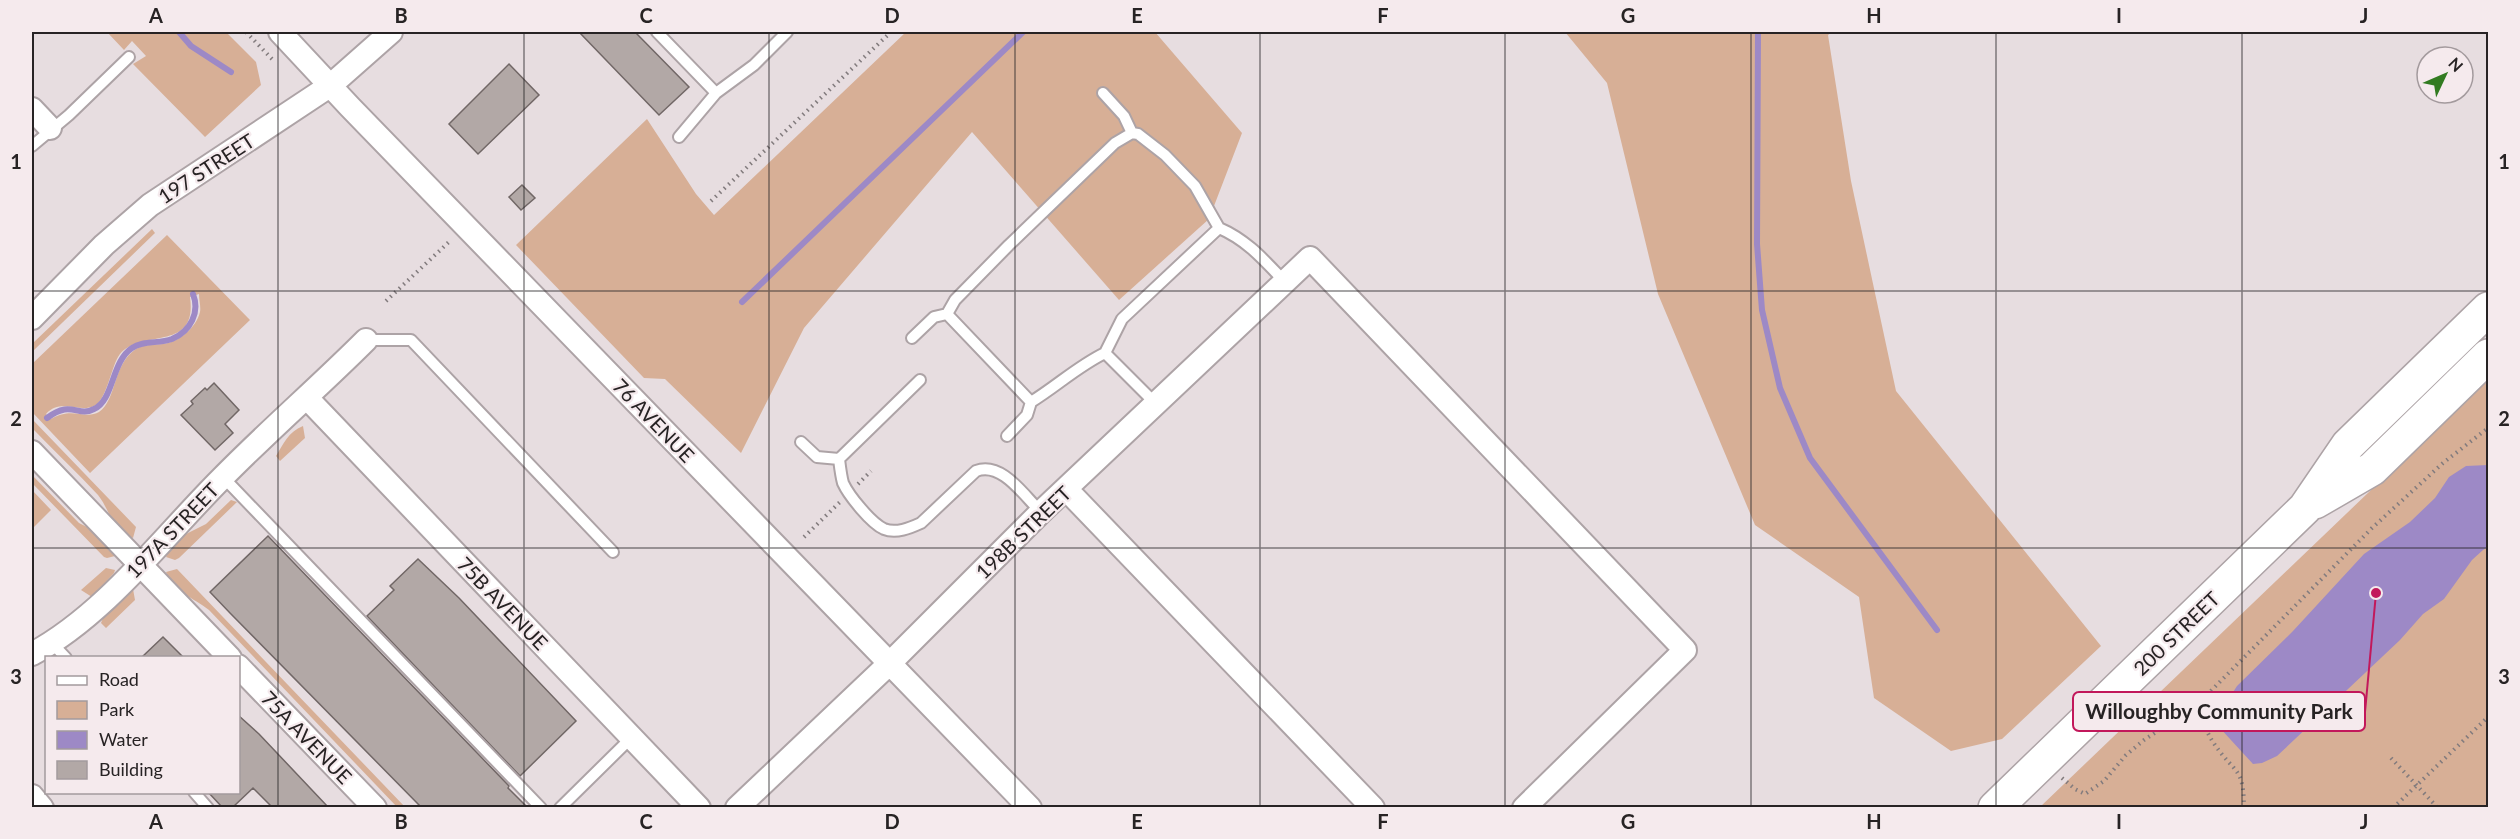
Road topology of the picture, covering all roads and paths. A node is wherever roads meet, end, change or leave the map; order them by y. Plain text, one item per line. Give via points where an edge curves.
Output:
1 (246, 32) edge
2 (280, 32) edge
3 (391, 32) edge
4 (657, 32) edge
5 (787, 32) edge
6 (891, 32) edge
7 (129, 57) dead end
8 (272, 59) dead end
9 (331, 86) junction
10 (716, 93) junction
11 (1103, 93) dead end
12 (32, 109) edge
13 (50, 128) junction
14 (1132, 133) junction
15 (679, 137) dead end
16 (32, 146) edge
17 (711, 201) dead end
18 (1219, 228) junction
19 (451, 240) dead end
20 (1284, 281) junction
21 (386, 301) dead end
22 (2488, 309) edge
23 (947, 314) junction
24 (32, 318) edge
25 (912, 338) dead end
26 (366, 340) joint
27 (1105, 353) junction
28 (2488, 356) edge
29 (920, 380) dead end
30 (307, 398) junction
31 (1031, 402) junction
32 (1155, 403) junction
33 (2488, 428) edge
34 (1007, 436) dead end
35 (801, 442) dead end
36 (32, 452) edge
37 (838, 459) junction
38 (223, 477) junction
39 (1066, 489) junction
40 (2305, 508) junction
41 (1041, 512) junction
42 (613, 552) dead end
43 (140, 564) junction
44 (59, 650) edge
45 (32, 654) edge
46 (229, 656) edge
47 (890, 663) junction
48 (240, 668) edge
49 (2196, 706) junction
50 (2488, 717) edge
51 (633, 737) junction
52 (2391, 758) dead end
53 (2044, 761) junction
54 (2417, 786) junction
55 (196, 794) edge
56 (32, 796) edge
57 (42, 807) edge
58 (208, 807) edge
59 (375, 807) edge
60 (541, 807) edge
61 (560, 807) edge
62 (699, 807) edge
63 (737, 807) edge
64 (1030, 807) edge
65 (1373, 807) edge
66 (1524, 807) edge
67 (1995, 807) edge
68 (2244, 807) edge
69 (2393, 807) edge
70 (2438, 807) edge

1 - 8 path
2 - 9 street, 76 AVENUE
3 - 9 street, 197 STREET
4 - 10 lane
5 - 10 lane via 754,65
6 - 17 path
7 - 13 lane via 69,115
9 - 24 street, 197 STREET via 150,205
9 - 47 street, 76 AVENUE
10 - 15 lane
11 - 14 lane via 1124,116
12 - 13 street
13 - 16 lane
14 - 18 lane via 1165,155 1195,186
14 - 23 lane via 1115,143 1017,237 955,300
18 - 20 lane via 1250,246
18 - 27 lane via 1135,304 1116,328
19 - 21 path
20 - 32 street, 198B STREET
20 - 66 street, 198B STREET via 1310,258 1685,650
22 - 40 main road, 200 STREET via 2348,445
23 - 25 lane via 934,317
23 - 31 lane
26 - 30 street, 197A STREET
26 - 42 lane via 411,339
27 - 31 lane via 1075,369
27 - 32 lane
28 - 40 main road, 200 STREET via 2372,469
29 - 37 lane
30 - 38 street, 197A STREET
30 - 51 street, 75B AVENUE
31 - 34 lane via 1027,415
32 - 39 street, 198B STREET
33 - 49 path via 2372,528
35 - 37 lane via 817,457
36 - 43 street
37 - 41 lane via 843,482 858,505 884,529 896,531 921,523 983,468 1005,476
38 - 43 street, 197A STREET
38 - 60 lane
39 - 41 street, 198B STREET
39 - 65 street
40 - 53 main road, 200 STREET
41 - 47 street, 198B STREET
43 - 44 street, 197A STREET via 77,624
43 - 46 street
44 - 45 street, 197A STREET
47 - 63 street, 198B STREET
47 - 64 street, 76 AVENUE
48 - 59 street, 75A AVENUE
49 - 53 path via 2144,740 2104,781 2085,794
49 - 68 path via 2214,745 2244,784
50 - 54 path
51 - 61 lane
51 - 62 street, 75B AVENUE
52 - 54 path
53 - 67 main road, 200 STREET
54 - 69 path
54 - 70 path
55 - 58 lane
56 - 57 street

